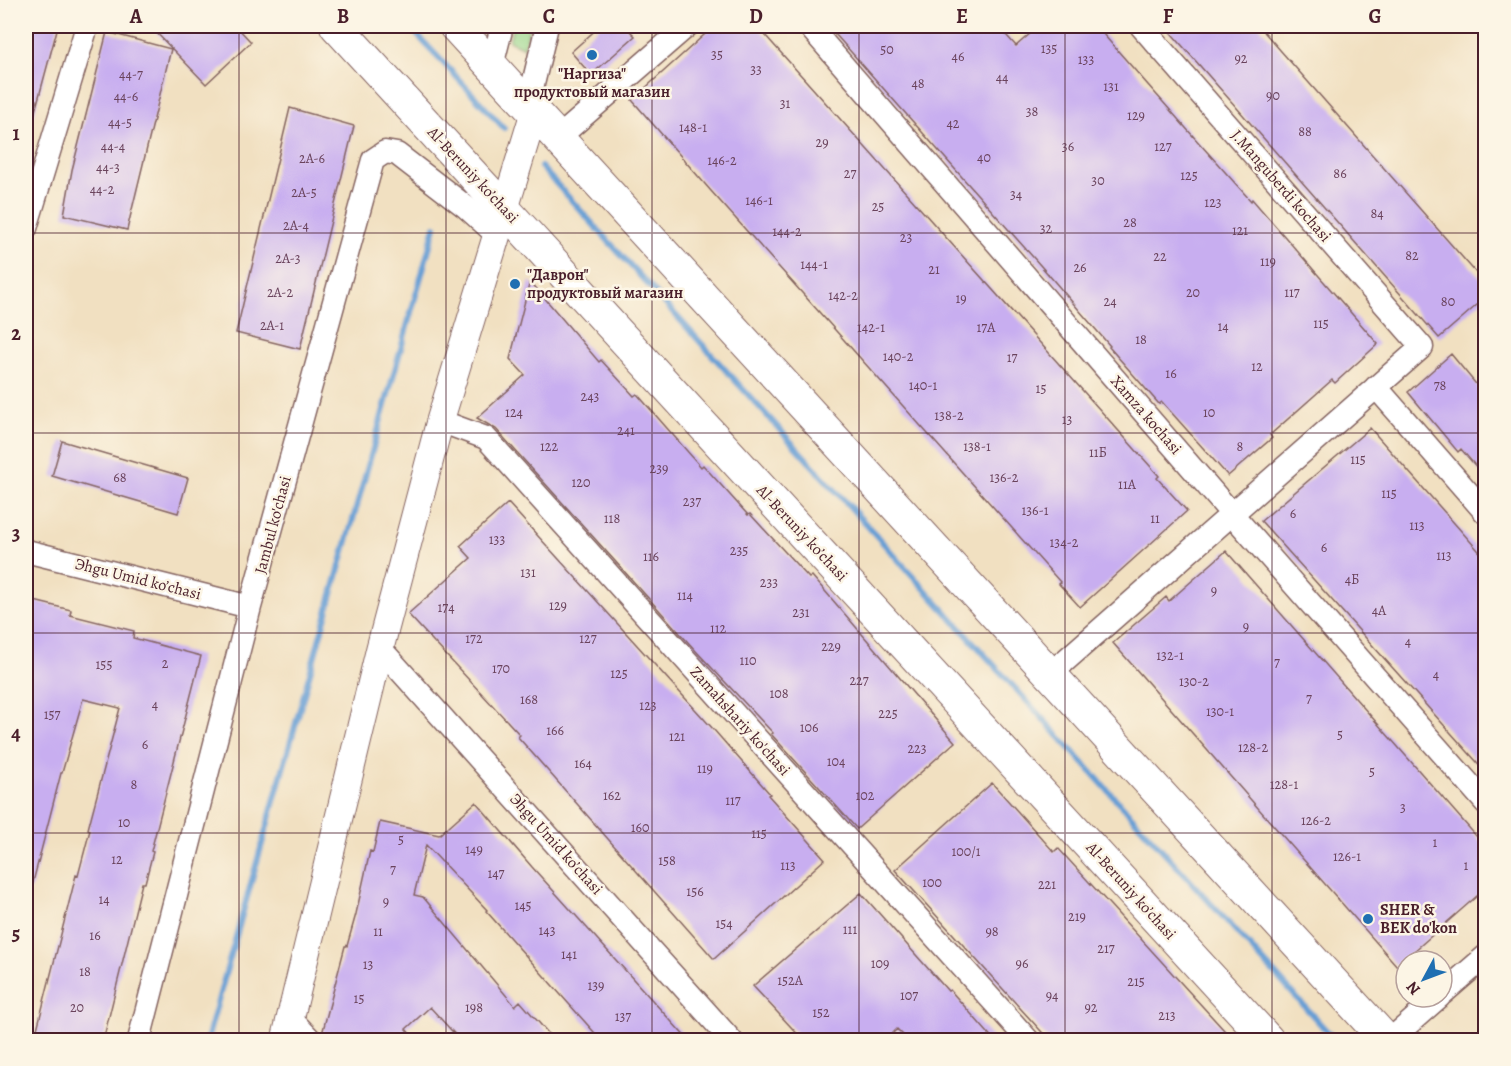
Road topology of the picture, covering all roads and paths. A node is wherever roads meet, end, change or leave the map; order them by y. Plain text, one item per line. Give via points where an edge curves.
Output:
1 (87, 26) edge
2 (336, 26) edge
3 (455, 26) edge
4 (502, 26) edge
5 (548, 26) edge
6 (687, 26) edge
7 (809, 26) edge
8 (1141, 26) edge
9 (492, 66) junction
10 (531, 109) junction
11 (558, 138) junction
12 (500, 221) junction
13 (26, 228) edge
14 (1376, 387) junction
15 (440, 421) junction
16 (1231, 513) junction
17 (1485, 513) edge
18 (26, 551) edge
19 (250, 607) junction
20 (380, 648) junction
21 (1050, 674) junction
22 (1485, 803) edge
23 (1485, 956) edge
24 (1454, 984) edge
25 (1426, 1009) edge
26 (288, 1030) edge
27 (139, 1041) edge
28 (311, 1041) edge
29 (732, 1041) edge
30 (1028, 1041) edge
31 (1268, 1041) edge
32 (1388, 1041) edge

1 - 13 street
2 - 12 main road, Al-Beruniy ko’chasi
3 - 9 main road
4 - 9 street
5 - 10 street
6 - 11 street
7 - 16 street, Xamza kochasi
8 - 14 street, J.Manguberdi kochasi via 1422,346
9 - 10 main road
10 - 11 main road
10 - 12 street
11 - 21 main road
12 - 15 street
12 - 19 street, Jambul ko'chasi via 466,207 397,154 385,152 373,160
12 - 31 main road, Al-Beruniy ko’chasi
14 - 16 street
14 - 17 street
15 - 20 street
15 - 30 street, Zamahshariy ko'chasi via 486,438
16 - 21 street
16 - 22 street, Xamza kochasi
18 - 19 street, Эhgu Umid ko’chasi
19 - 27 street, Jambul ko'chasi
20 - 26 street
20 - 29 street, Эhgu Umid ko’chasi
21 - 32 main road
23 - 24 street
25 - 32 street
26 - 28 street

